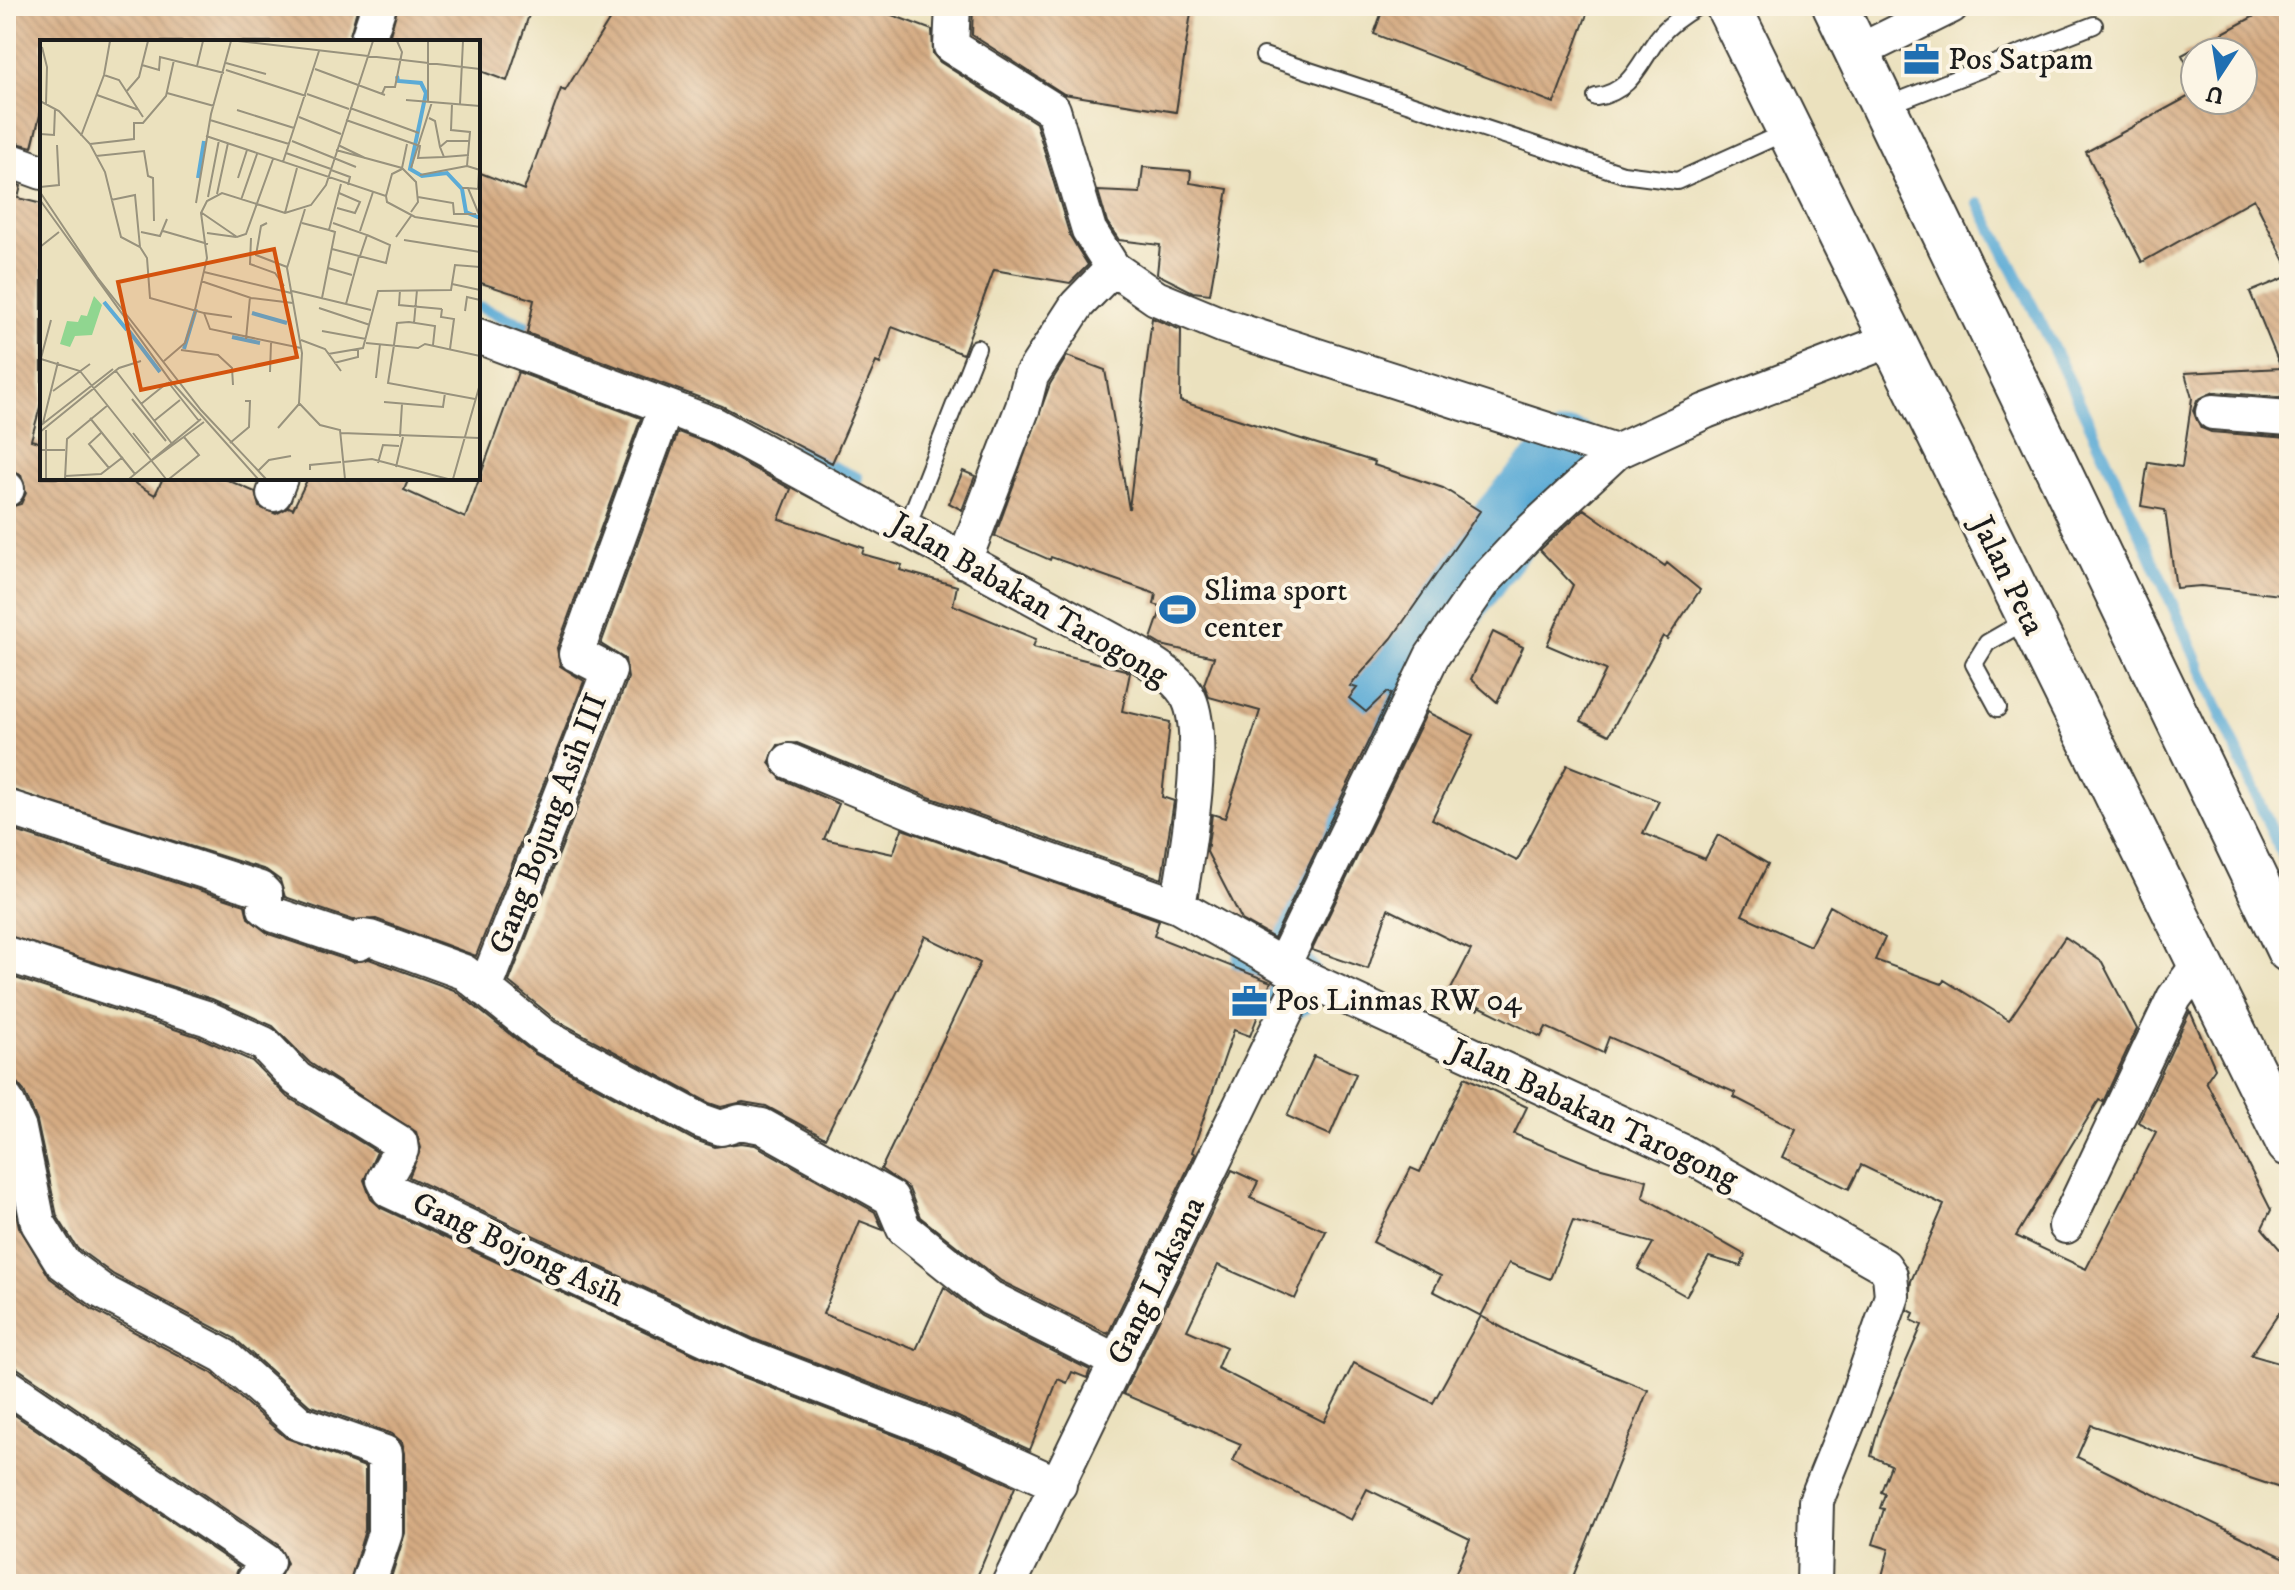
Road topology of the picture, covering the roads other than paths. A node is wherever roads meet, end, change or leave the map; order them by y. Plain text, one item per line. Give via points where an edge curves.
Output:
1 (379, 6) edge
2 (953, 6) edge
3 (1698, 6) edge
4 (1728, 6) edge
5 (1835, 6) edge
6 (1951, 6) edge
7 (1890, 19) edge
8 (2094, 25) dead end
9 (368, 40) edge
10 (1858, 52) junction
11 (1264, 56) dead end
12 (1596, 97) dead end
13 (1884, 106) junction
14 (1788, 131) junction
15 (6, 159) edge
16 (40, 171) edge
17 (1113, 268) junction
18 (480, 337) edge
19 (1890, 340) junction
20 (977, 348) dead end
21 (666, 407) junction
22 (2213, 412) dead end
23 (2289, 418) edge
24 (1616, 452) junction
25 (906, 529) junction
26 (964, 561) junction
27 (2028, 619) junction
28 (1998, 708) dead end
29 (789, 761) dead end
30 (6, 807) edge
31 (1178, 906) junction
32 (2289, 950) edge
33 (6, 954) edge
34 (1278, 963) junction
35 (2199, 964) junction
36 (485, 989) junction
37 (6, 1100) edge
38 (2289, 1144) edge
39 (2066, 1226) dead end
40 (1118, 1362) junction
41 (6, 1385) edge
42 (1059, 1485) junction
43 (252, 1584) edge
44 (368, 1584) edge
45 (1009, 1584) edge
46 (1814, 1584) edge

1 - 9 street
2 - 17 street via 951,46 1053,110 1089,230
3 - 12 lane via 1659,37 1628,82 1613,95
4 - 14 main road, Jalan Peta
5 - 10 main road
6 - 7 street
7 - 10 street
8 - 13 lane
10 - 13 main road
11 - 14 lane via 1623,174 1677,181
13 - 32 main road via 2272,888
14 - 19 main road, Jalan Peta
15 - 16 street
17 - 24 street via 1156,298 1224,326
17 - 26 street via 1077,305 1031,376
18 - 21 street, Jalan Babakan Tarogong
19 - 24 street, Gang Laksana
19 - 27 main road, Jalan Peta
20 - 25 lane
21 - 25 street, Jalan Babakan Tarogong via 715,425
21 - 36 street, Gang Bojung Asih III via 576,654 609,671
22 - 23 street
24 - 34 street, Gang Laksana via 1484,581 1432,656
25 - 26 street, Jalan Babakan Tarogong
26 - 31 street, Jalan Babakan Tarogong via 1139,655 1174,679 1188,698 1195,762
27 - 28 lane via 1987,643 1976,658 1976,673
27 - 35 main road, Jalan Peta
29 - 31 street via 922,816
30 - 36 street via 260,889 265,908 275,915 345,940 382,942 464,972
31 - 34 street, Jalan Babakan Tarogong
33 - 42 street, Gang Bojong Asih via 206,1018 264,1044 297,1079 400,1143 384,1180 389,1190 746,1357 949,1435
34 - 40 street, Gang Laksana
34 - 46 street, Jalan Babakan Tarogong via 1683,1152 1884,1266 1892,1296 1814,1510
35 - 38 main road, Jalan Peta
35 - 39 street via 2174,998
36 - 40 street via 545,1037 701,1121 721,1128 740,1122 762,1126 891,1198 904,1229 990,1298
37 - 44 street via 19,1129 38,1223 62,1262 103,1292 224,1356 299,1423 385,1453 385,1533
40 - 42 street, Gang Laksana
41 - 43 street via 267,1562
42 - 45 street, Gang Laksana

